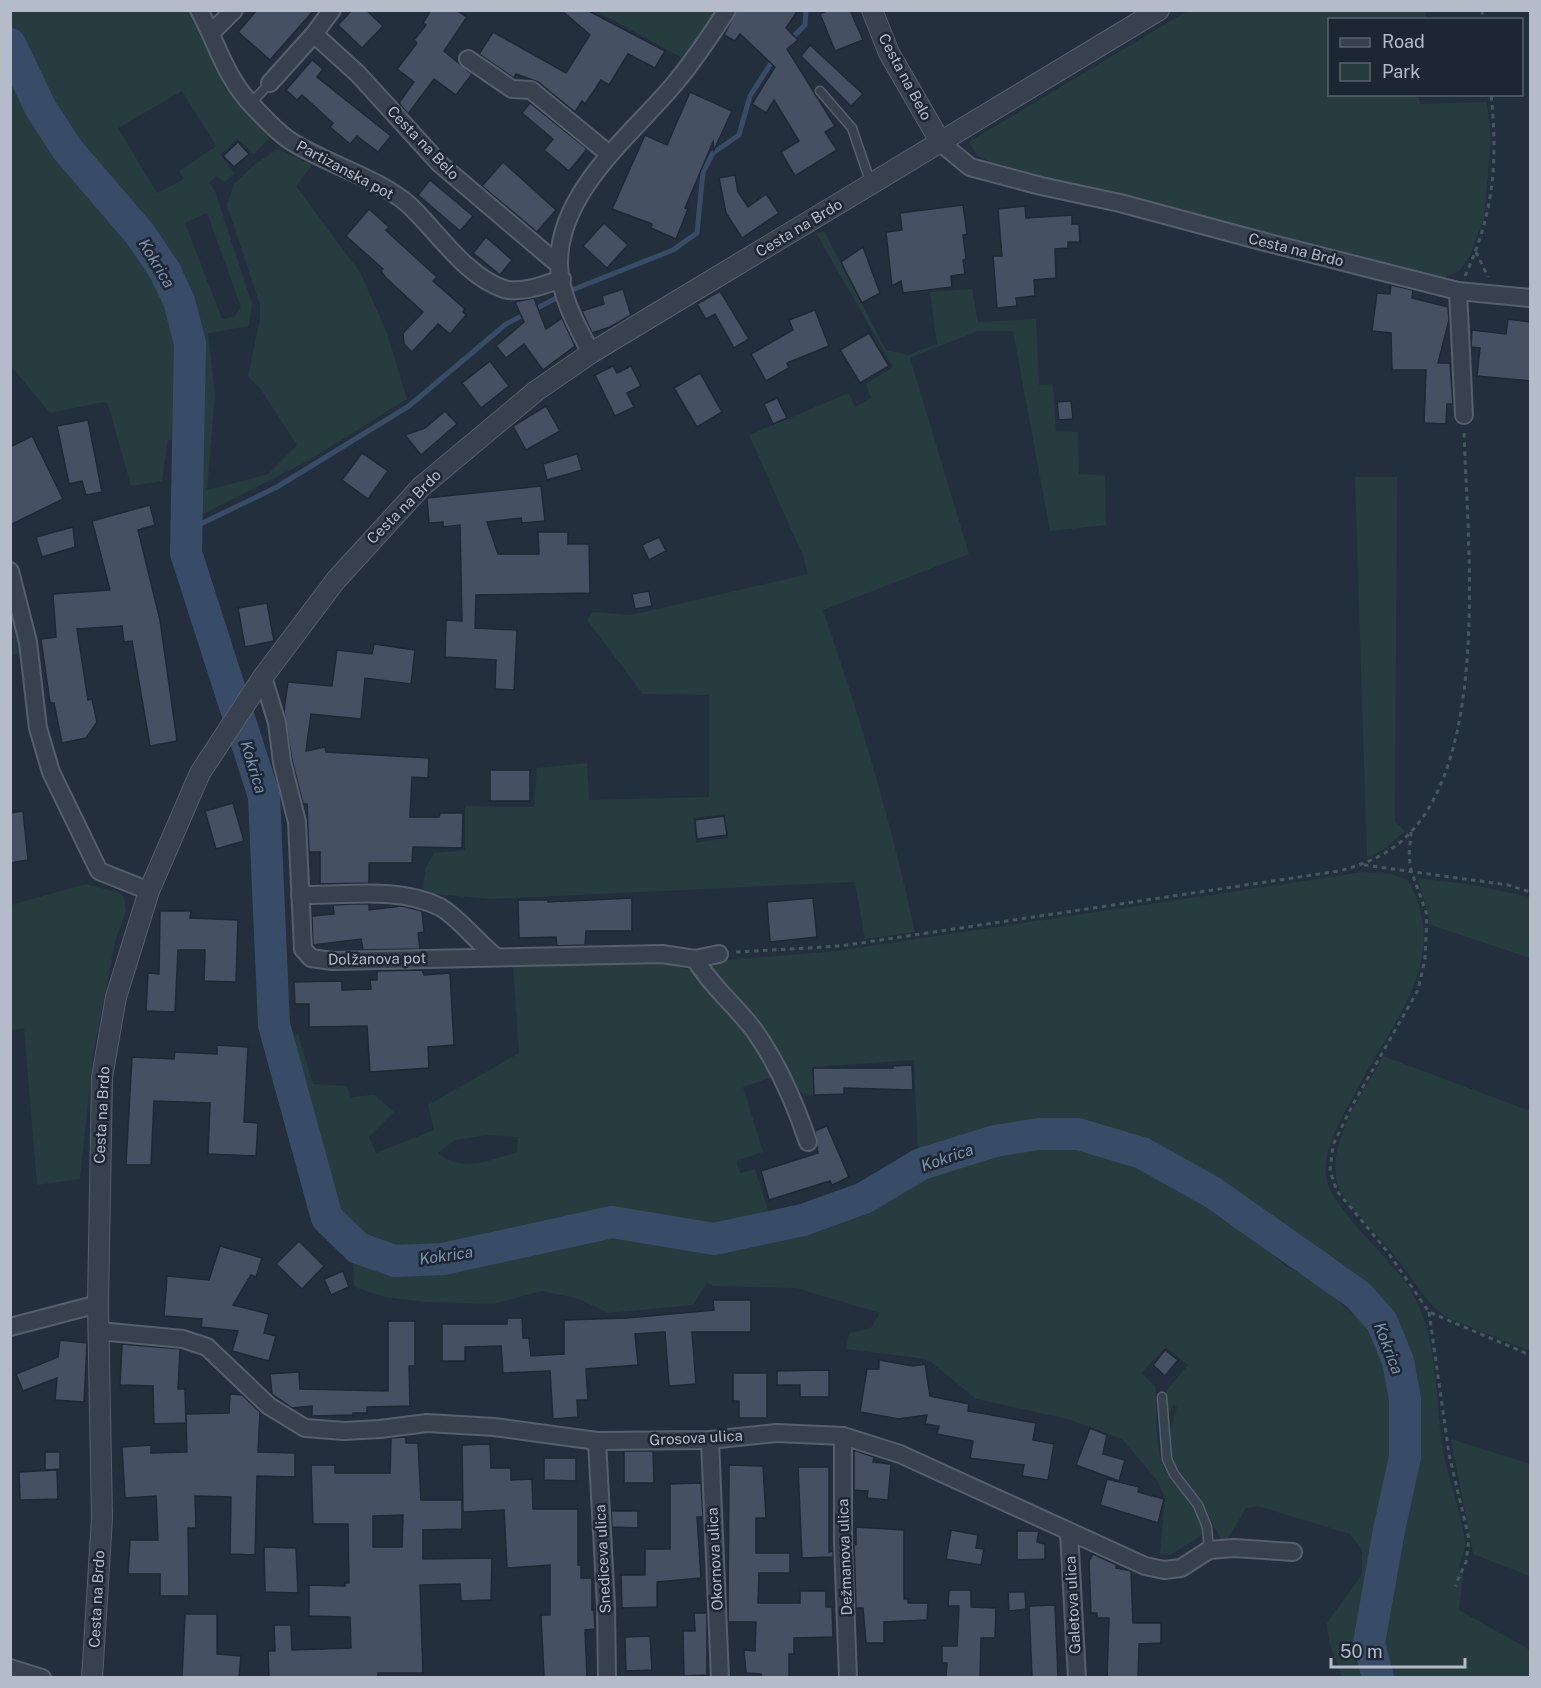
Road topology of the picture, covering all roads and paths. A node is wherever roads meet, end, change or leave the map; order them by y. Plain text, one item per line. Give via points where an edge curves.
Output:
1 (199, 10) edge
2 (234, 10) edge
3 (332, 10) edge
4 (726, 10) edge
5 (872, 10) edge
6 (1159, 10) edge
7 (211, 33) junction
8 (314, 34) junction
9 (468, 59) dead end
10 (270, 82) joint
11 (820, 91) dead end
12 (1491, 96) edge
13 (250, 104) junction
14 (941, 143) junction
15 (609, 154) junction
16 (871, 185) junction
17 (1476, 252) junction
18 (561, 272) junction
19 (1458, 291) junction
20 (1496, 294) junction
21 (1530, 298) edge
22 (591, 353) junction
23 (1464, 415) joint
24 (10, 571) edge
25 (263, 677) junction
26 (1412, 830) junction
27 (1363, 865) junction
28 (1411, 870) junction
29 (149, 891) junction
30 (1530, 891) edge
31 (300, 896) junction
32 (719, 954) joint
33 (495, 956) junction
34 (695, 959) junction
35 (808, 1142) dead end
36 (98, 1304) junction
37 (1429, 1312) junction
38 (10, 1327) edge
39 (99, 1331) junction
40 (1530, 1354) edge
41 (1162, 1397) dead end
42 (843, 1436) junction
43 (710, 1440) junction
44 (597, 1441) junction
45 (1069, 1532) junction
46 (1209, 1550) junction
47 (1293, 1552) dead end
48 (1455, 1586) dead end
49 (10, 1668) edge
50 (42, 1677) edge
51 (92, 1677) edge
52 (607, 1677) edge
53 (720, 1677) edge
54 (848, 1677) edge
55 (1077, 1677) edge

1 - 7 street, Partizanska pot
2 - 7 street
3 - 8 street
4 - 15 street via 696,58
5 - 14 street, Cesta na Belo via 890,53
6 - 14 street
7 - 13 street, Partizanska pot via 220,60
8 - 10 street
8 - 18 street, Cesta na Belo via 358,74 440,164
9 - 15 street via 512,89 531,90
10 - 13 lane
11 - 16 lane via 852,128
12 - 17 path via 1493,191
13 - 18 street, Partizanska pot via 288,140 407,204 478,275 506,290 528,289
14 - 16 street, Cesta na Brdo
14 - 19 street, Cesta na Brdo via 970,167 1120,202
15 - 18 street via 570,214 561,244
16 - 22 street, Cesta na Brdo
17 - 19 path
17 - 20 path
18 - 22 street via 570,313
19 - 20 street, Cesta na Brdo
19 - 23 street
20 - 21 street, Cesta na Brdo
22 - 25 street, Cesta na Brdo via 536,391 421,487 336,580
23 - 26 path via 1469,599 1465,691 1448,765 1428,808
24 - 29 street via 28,642 38,728 51,772 99,871
25 - 29 street, Cesta na Brdo via 190,793
25 - 31 street, Dolžanova pot via 277,723 297,822
26 - 27 path via 1385,854
26 - 28 path
27 - 28 path
27 - 32 path via 841,946
28 - 30 path
28 - 37 path via 1427,915 1425,959 1418,990 1333,1145 1330,1171 1337,1191 1393,1259
29 - 36 street, Cesta na Brdo via 116,997 102,1077
31 - 33 street via 406,895 441,908
31 - 33 street, Dolžanova pot via 303,949 311,958 355,961
32 - 34 street, Dolžanova pot
33 - 34 street, Dolžanova pot via 662,954
34 - 35 street via 706,977 754,1030 797,1107
36 - 38 street
36 - 39 street, Cesta na Brdo
37 - 40 path
37 - 48 path via 1449,1454 1469,1539 1466,1562
39 - 44 street, Grosova ulica via 183,1340 207,1347 269,1406 305,1428 380,1430 427,1423 494,1427
39 - 51 street, Cesta na Brdo via 102,1518
41 - 46 lane via 1167,1459 1198,1505 1207,1527
42 - 43 street, Grosova ulica via 776,1433
42 - 45 street, Grosova ulica via 900,1454
42 - 54 street, Dežmanova ulica
43 - 44 street, Grosova ulica
43 - 53 street, Okornova ulica
44 - 52 street, Snediceva ulica
45 - 46 street, Grosova ulica via 1145,1566 1164,1570 1181,1568
45 - 55 street, Galetova ulica
46 - 47 street, Grosova ulica
49 - 50 street

